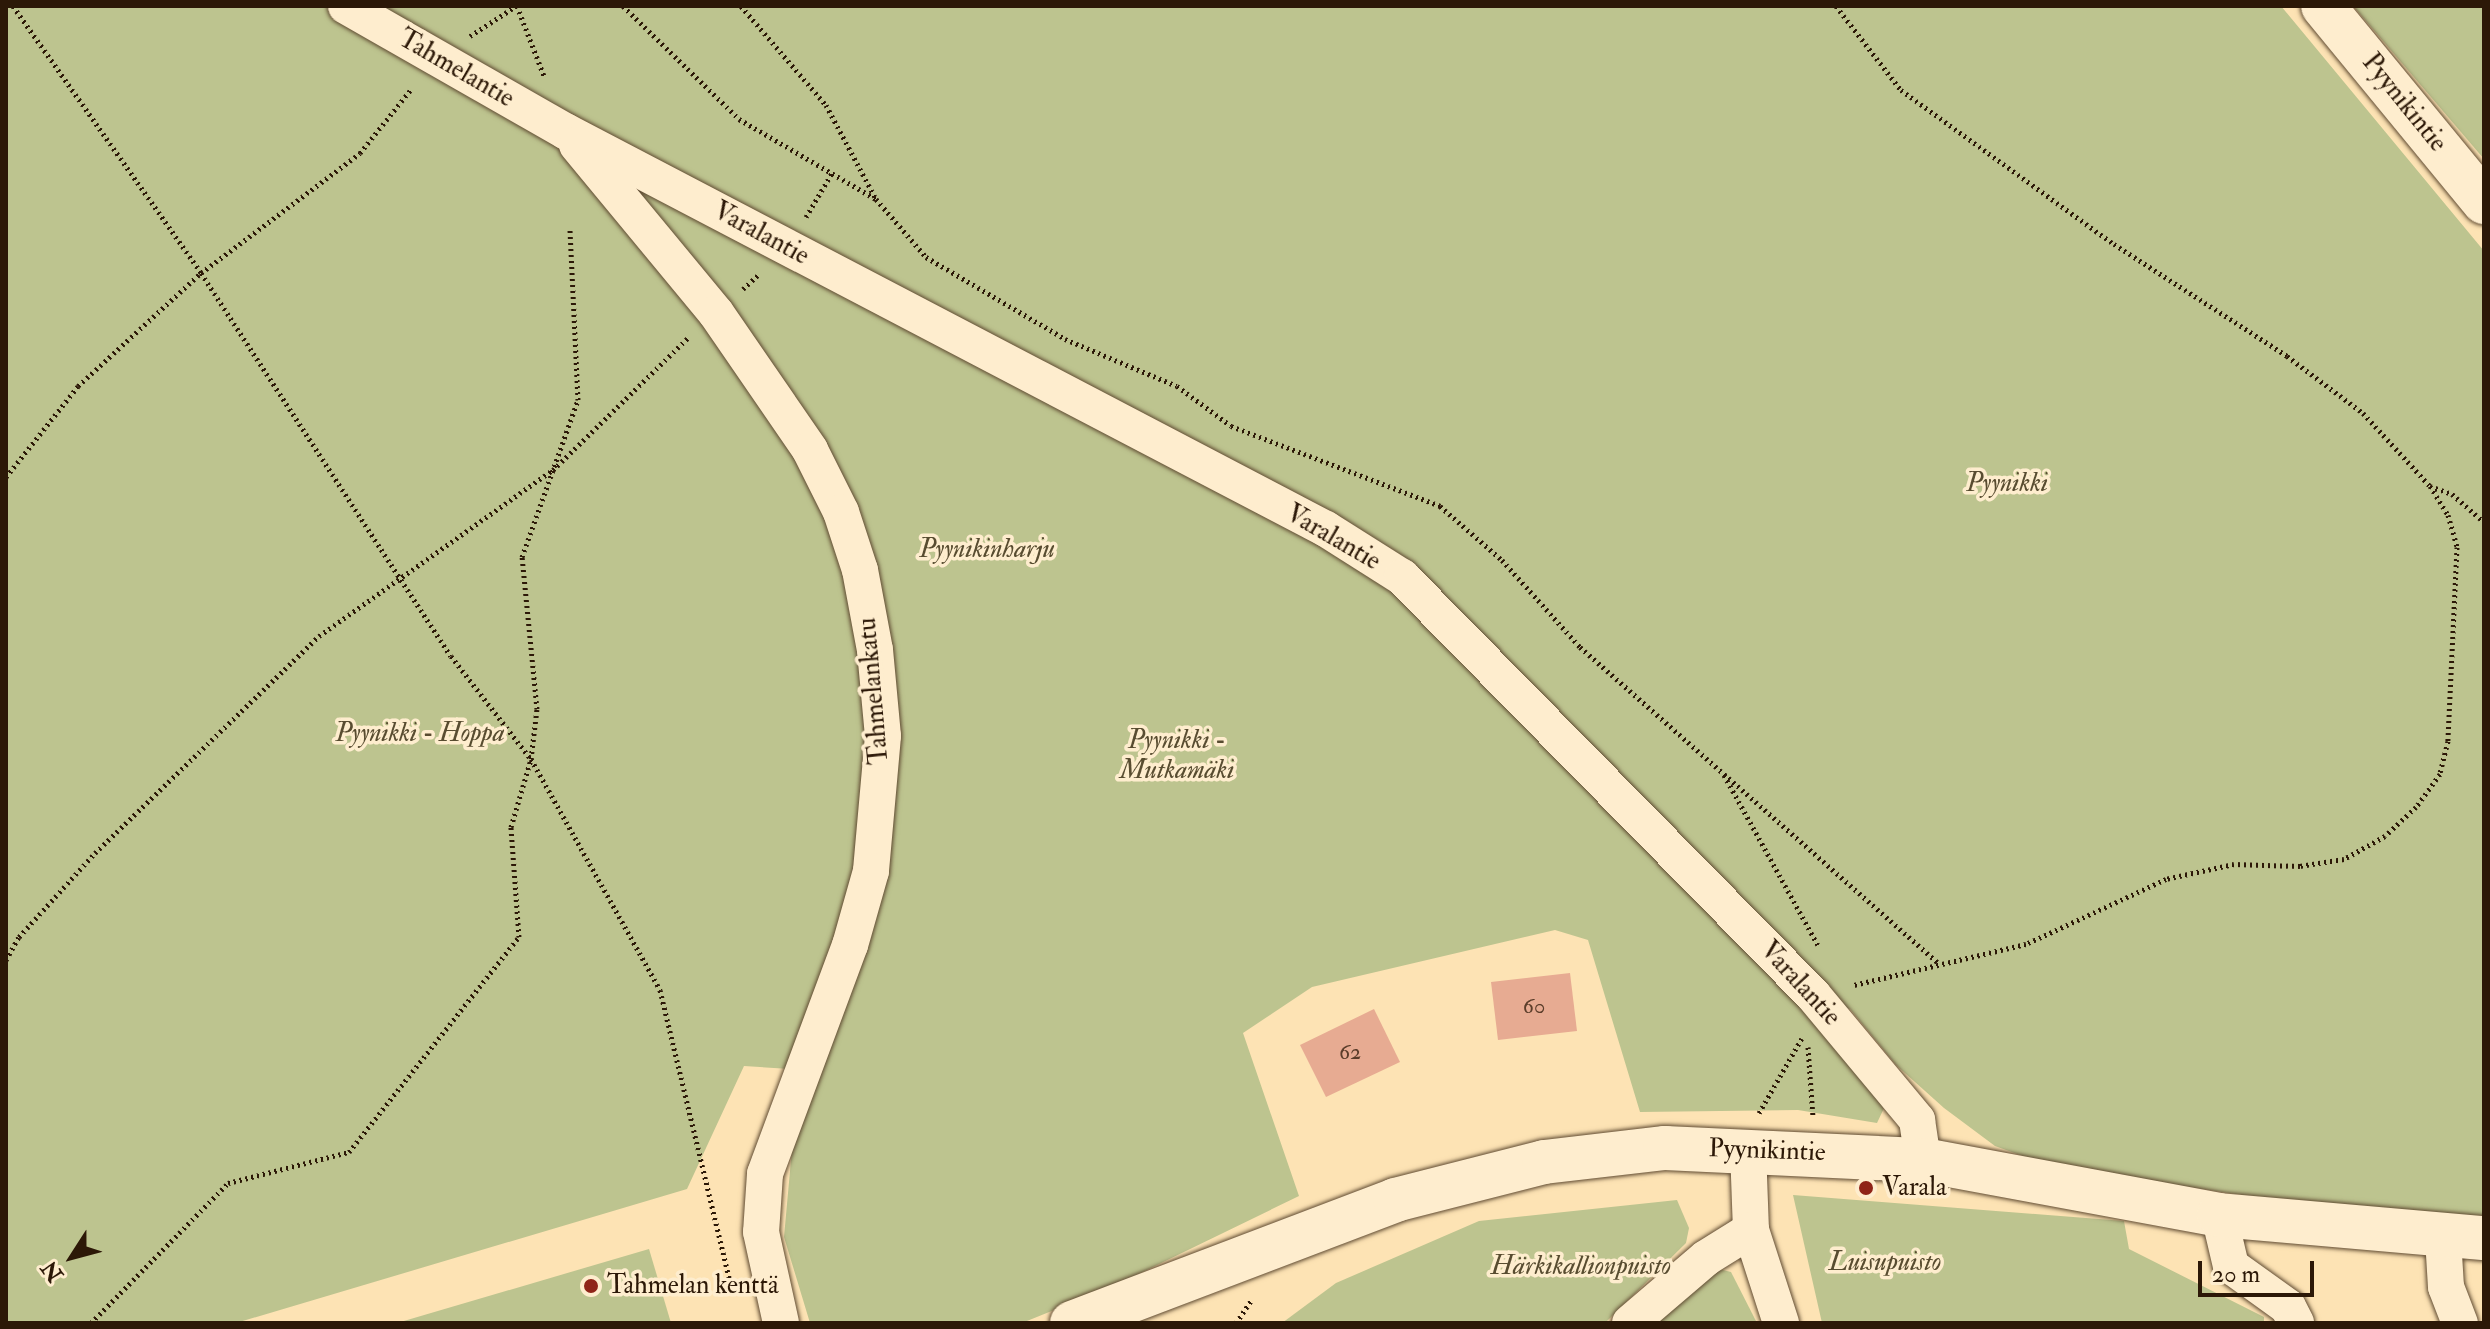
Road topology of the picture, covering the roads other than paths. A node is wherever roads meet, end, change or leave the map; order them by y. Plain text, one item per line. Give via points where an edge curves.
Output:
1 (346, 6) edge
2 (2323, 6) edge
3 (565, 131) junction
4 (2484, 202) edge
5 (1753, 1132) junction
6 (1923, 1160) junction
7 (2219, 1215) junction
8 (1751, 1230) junction
9 (2464, 1238) edge
10 (781, 1323) edge
11 (1072, 1323) edge
12 (1630, 1323) edge
13 (1781, 1323) edge
14 (2296, 1323) edge
15 (2460, 1323) edge

1 - 3 street, Tahmelantie
2 - 4 street, Pyynikintie
3 - 6 street, Varalantie via 1326,529 1402,577 1813,995 1917,1120
3 - 10 street, Tahmelankatu via 716,313 787,414 841,512 865,597 883,736 871,871 850,945 765,1174 761,1232
5 - 6 street, Pyynikintie
5 - 8 street
5 - 11 street, Pyynikintie via 1598,1152 1477,1178 1299,1233
6 - 7 street, Pyynikintie
7 - 9 street, Pyynikintie
7 - 14 street via 2231,1266 2277,1297
8 - 12 street via 1706,1258
8 - 13 street
9 - 15 street via 2446,1287

